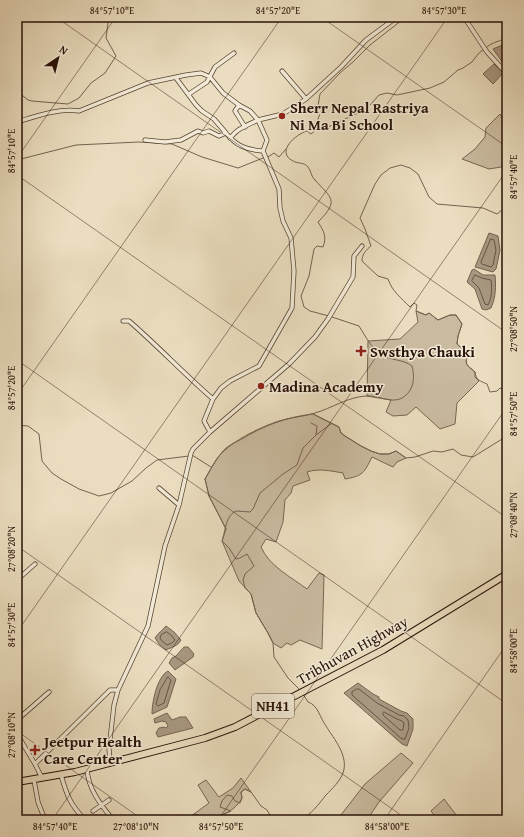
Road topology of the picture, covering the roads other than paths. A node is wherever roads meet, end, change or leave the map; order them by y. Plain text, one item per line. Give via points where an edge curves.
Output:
1 (397, 17) edge
2 (464, 17) edge
3 (234, 53) dead end
4 (282, 71) dead end
5 (507, 74) edge
6 (210, 77) junction
7 (176, 78) junction
8 (189, 94) junction
9 (306, 99) junction
10 (239, 105) junction
11 (258, 120) junction
12 (17, 122) edge
13 (245, 127) junction
14 (226, 133) junction
15 (230, 138) junction
16 (145, 140) dead end
17 (263, 150) junction
18 (362, 246) dead end
19 (123, 321) dead end
20 (213, 399) junction
21 (210, 432) junction
22 (160, 488) dead end
23 (179, 505) junction
24 (35, 564) dead end
25 (507, 574) edge
26 (17, 580) edge
27 (118, 690) junction
28 (49, 692) dead end
29 (17, 720) edge
30 (17, 734) edge
31 (110, 763) junction
32 (35, 764) junction
33 (87, 769) junction
34 (61, 775) junction
35 (42, 779) junction
36 (34, 780) junction
37 (17, 782) edge
38 (109, 800) dead end
39 (101, 805) junction
40 (93, 811) dead end
41 (45, 820) edge
42 (85, 820) edge
43 (113, 820) edge

1 - 9 street via 366,40
2 - 5 street via 481,43
3 - 6 street via 215,67
4 - 9 street
6 - 7 street via 201,73
6 - 8 street
6 - 10 street via 223,93
7 - 8 street
7 - 12 street via 148,83 79,111 43,114
8 - 14 street via 196,105 214,119
9 - 11 street via 282,114
10 - 11 street via 250,111
10 - 13 street via 235,111
11 - 13 street
11 - 17 street via 267,140
13 - 15 street
14 - 15 street
14 - 16 street via 219,136 209,131 198,131 181,140
15 - 17 street via 245,149
17 - 20 street via 279,188 283,221 291,238 294,271 292,308 259,366 230,381
18 - 21 street via 354,256 353,277 314,337 289,364
19 - 20 street via 129,321 156,344 184,374
20 - 21 street via 204,421
21 - 23 street via 191,453
22 - 23 street
23 - 27 street via 165,546 148,626
24 - 26 street
25 - 31 highway, Tribhuvan Highway / NH41 via 383,650 235,727
27 - 31 street via 109,748
27 - 32 street via 110,690
28 - 29 street
30 - 32 street
31 - 33 highway, Tribhuvan Highway / NH41
32 - 35 street
33 - 34 highway, Tribhuvan Highway / NH41
33 - 39 street via 91,788
34 - 35 highway, Tribhuvan Highway / NH41
34 - 42 street via 67,796
35 - 36 highway, Tribhuvan Highway / NH41
36 - 37 highway, Tribhuvan Highway / NH41
36 - 41 street
38 - 39 street
39 - 40 street
39 - 43 street

